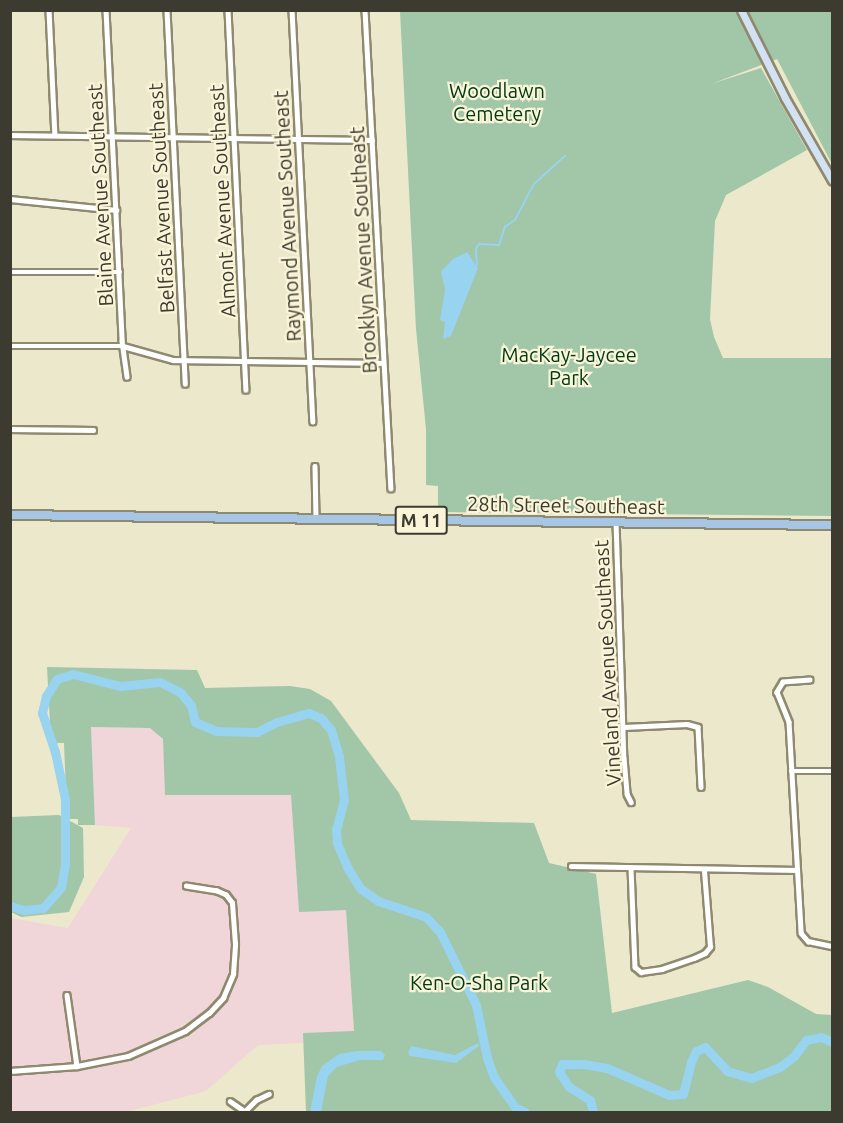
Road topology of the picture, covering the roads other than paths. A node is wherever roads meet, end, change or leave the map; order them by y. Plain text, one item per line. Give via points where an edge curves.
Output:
1 (49, 10) edge
2 (106, 10) edge
3 (167, 10) edge
4 (228, 10) edge
5 (292, 10) edge
6 (365, 10) edge
7 (741, 10) edge
8 (10, 135) edge
9 (55, 135) junction
10 (112, 136) junction
11 (173, 138) junction
12 (234, 138) junction
13 (299, 140) junction
14 (372, 140) junction
15 (832, 180) edge
16 (10, 199) edge
17 (116, 210) junction
18 (10, 272) edge
19 (120, 272) junction
20 (10, 346) edge
21 (123, 346) junction
22 (184, 360) junction
23 (245, 361) junction
24 (310, 362) junction
25 (383, 363) junction
26 (127, 377) dead end
27 (185, 384) dead end
28 (246, 390) dead end
29 (313, 421) dead end
30 (10, 429) edge
31 (93, 430) dead end
32 (315, 466) dead end
33 (390, 488) dead end
34 (10, 515) edge
35 (316, 519) junction
36 (616, 522) junction
37 (832, 525) edge
38 (810, 680) dead end
39 (624, 727) junction
40 (791, 771) junction
41 (832, 771) edge
42 (701, 787) dead end
43 (631, 802) dead end
44 (571, 866) dead end
45 (632, 868) junction
46 (704, 870) junction
47 (796, 870) junction
48 (186, 886) dead end
49 (832, 946) edge
50 (67, 995) dead end
51 (77, 1066) junction
52 (10, 1071) edge
53 (269, 1094) dead end
54 (230, 1101) dead end
55 (246, 1112) edge

1 - 9 street
2 - 10 street, Blaine Avenue Southeast
3 - 11 street, Belfast Avenue Southeast
4 - 12 street, Almont Avenue Southeast
5 - 13 street, Raymond Avenue Southeast
6 - 14 street, Brooklyn Avenue Southeast
7 - 15 main road
8 - 9 street
9 - 10 street
10 - 11 street
10 - 17 street, Blaine Avenue Southeast
11 - 12 street
11 - 22 street, Belfast Avenue Southeast
12 - 13 street
12 - 23 street, Almont Avenue Southeast
13 - 14 street
13 - 24 street, Raymond Avenue Southeast
14 - 25 street, Brooklyn Avenue Southeast
16 - 17 street
17 - 19 street, Blaine Avenue Southeast
18 - 19 street
19 - 21 street, Blaine Avenue Southeast
20 - 21 street
21 - 22 street
21 - 26 street, Blaine Avenue Southeast
22 - 23 street
22 - 27 street, Belfast Avenue Southeast
23 - 24 street
23 - 28 street, Almont Avenue Southeast
24 - 25 street
24 - 29 street, Raymond Avenue Southeast
25 - 33 street, Brooklyn Avenue Southeast
30 - 31 street
32 - 35 street
34 - 35 main road, 28th Street Southeast / M 11
35 - 36 main road, 28th Street Southeast / M 11
36 - 37 main road, 28th Street Southeast / M 11
36 - 39 street, Vineland Avenue Southeast
38 - 40 street via 783,682 777,692 789,722
39 - 42 street via 687,723 698,727
39 - 43 street, Vineland Avenue Southeast via 627,794
40 - 41 street
40 - 47 street
44 - 45 street
45 - 46 street
45 - 46 street via 635,966 641,972 674,966 710,947
46 - 47 street
47 - 49 street via 801,933 808,941
48 - 51 street via 217,891 232,903 233,974 223,998 185,1031 151,1048
50 - 51 street
51 - 52 street
53 - 55 street via 256,1100
54 - 55 street

